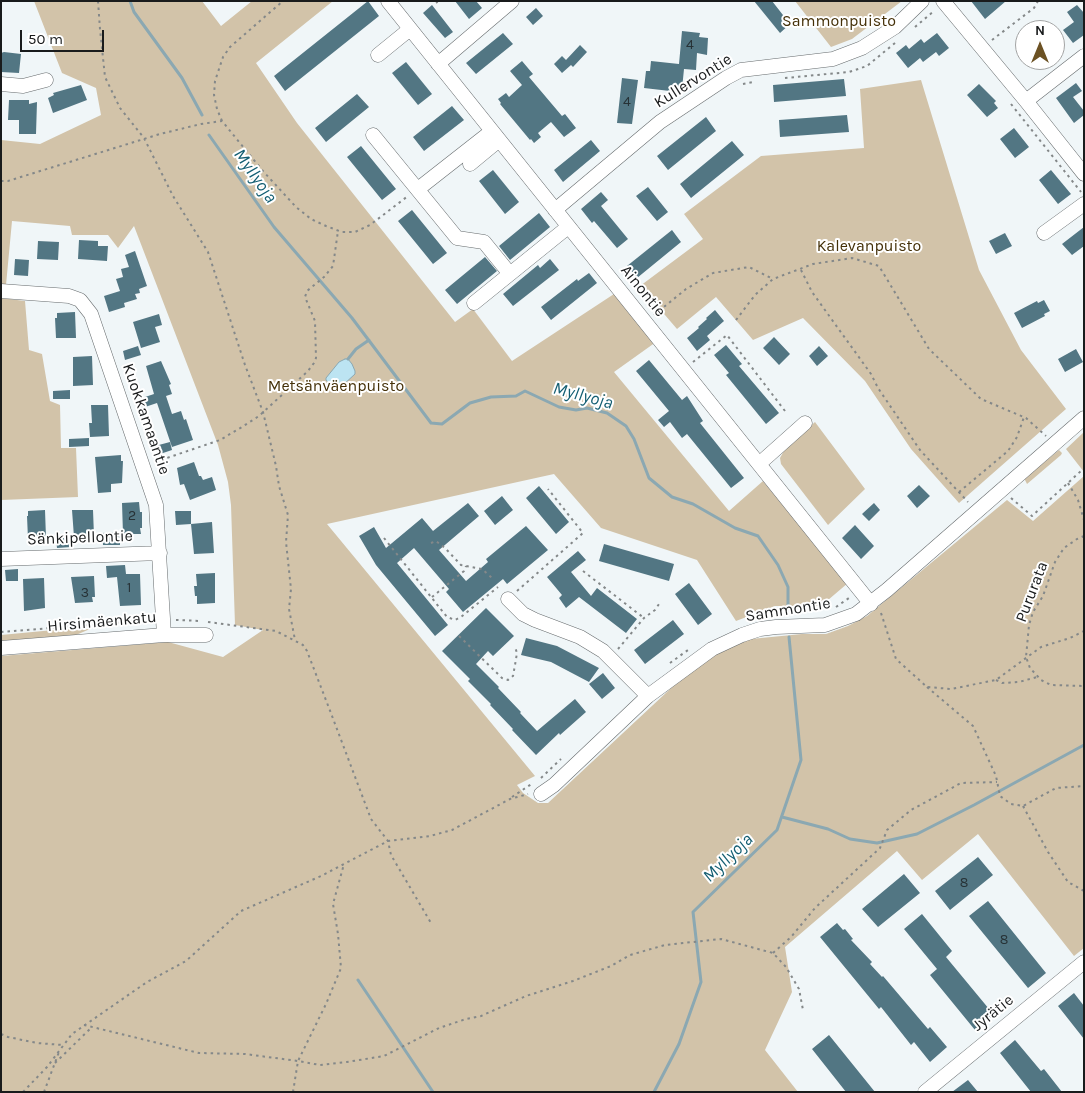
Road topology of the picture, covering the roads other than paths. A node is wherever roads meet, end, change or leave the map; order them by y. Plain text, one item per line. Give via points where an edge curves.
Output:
1 (388, 1) edge
2 (512, 1) edge
3 (926, 4) edge
4 (939, 6) edge
5 (410, 29) junction
6 (378, 55) dead end
7 (1084, 56) edge
8 (438, 64) junction
9 (46, 80) dead end
10 (1, 84) edge
11 (1026, 101) junction
12 (373, 135) dead end
13 (495, 136) junction
14 (470, 164) dead end
15 (1084, 174) edge
16 (418, 189) junction
17 (1084, 204) edge
18 (555, 210) junction
19 (568, 227) junction
20 (1044, 233) dead end
21 (510, 274) junction
22 (1, 291) edge
23 (474, 303) dead end
24 (1084, 418) edge
25 (805, 423) dead end
26 (759, 464) junction
27 (160, 553) junction
28 (1, 559) edge
29 (508, 600) road end
30 (874, 601) junction
31 (164, 635) junction
32 (206, 635) dead end
33 (1, 648) edge
34 (648, 696) junction
35 (541, 794) road end
36 (1084, 962) edge
37 (925, 1092) edge

1 - 5 street, Ainontie
2 - 8 street
3 - 18 street, Kullervontie via 862,48 833,59 741,70 726,78 660,122
4 - 11 street via 982,48
5 - 6 street
5 - 8 street, Ainontie
7 - 11 street
8 - 13 street, Ainontie
9 - 10 street via 23,86
11 - 15 street
12 - 16 street
13 - 14 street
13 - 16 street
13 - 18 street, Ainontie
16 - 21 street via 457,238 484,242
17 - 20 street
18 - 19 street, Ainontie
19 - 21 street
19 - 26 street, Ainontie
21 - 23 street
22 - 27 street, Kuokkamaantie via 69,296 80,300 91,314 156,505
24 - 30 street, Sammontie
25 - 26 street
26 - 30 street, Ainontie
27 - 28 street, Sänkipellontie
27 - 31 street, Kuokkamaantie
29 - 34 street via 523,614 580,636 603,651
30 - 34 street, Sammontie via 856,614 825,625 776,627 742,635 712,649
31 - 32 street, Hirsimäenkatu
31 - 33 street, Hirsimäenkatu
34 - 35 street, Sammontie
36 - 37 street, Jyrätie

